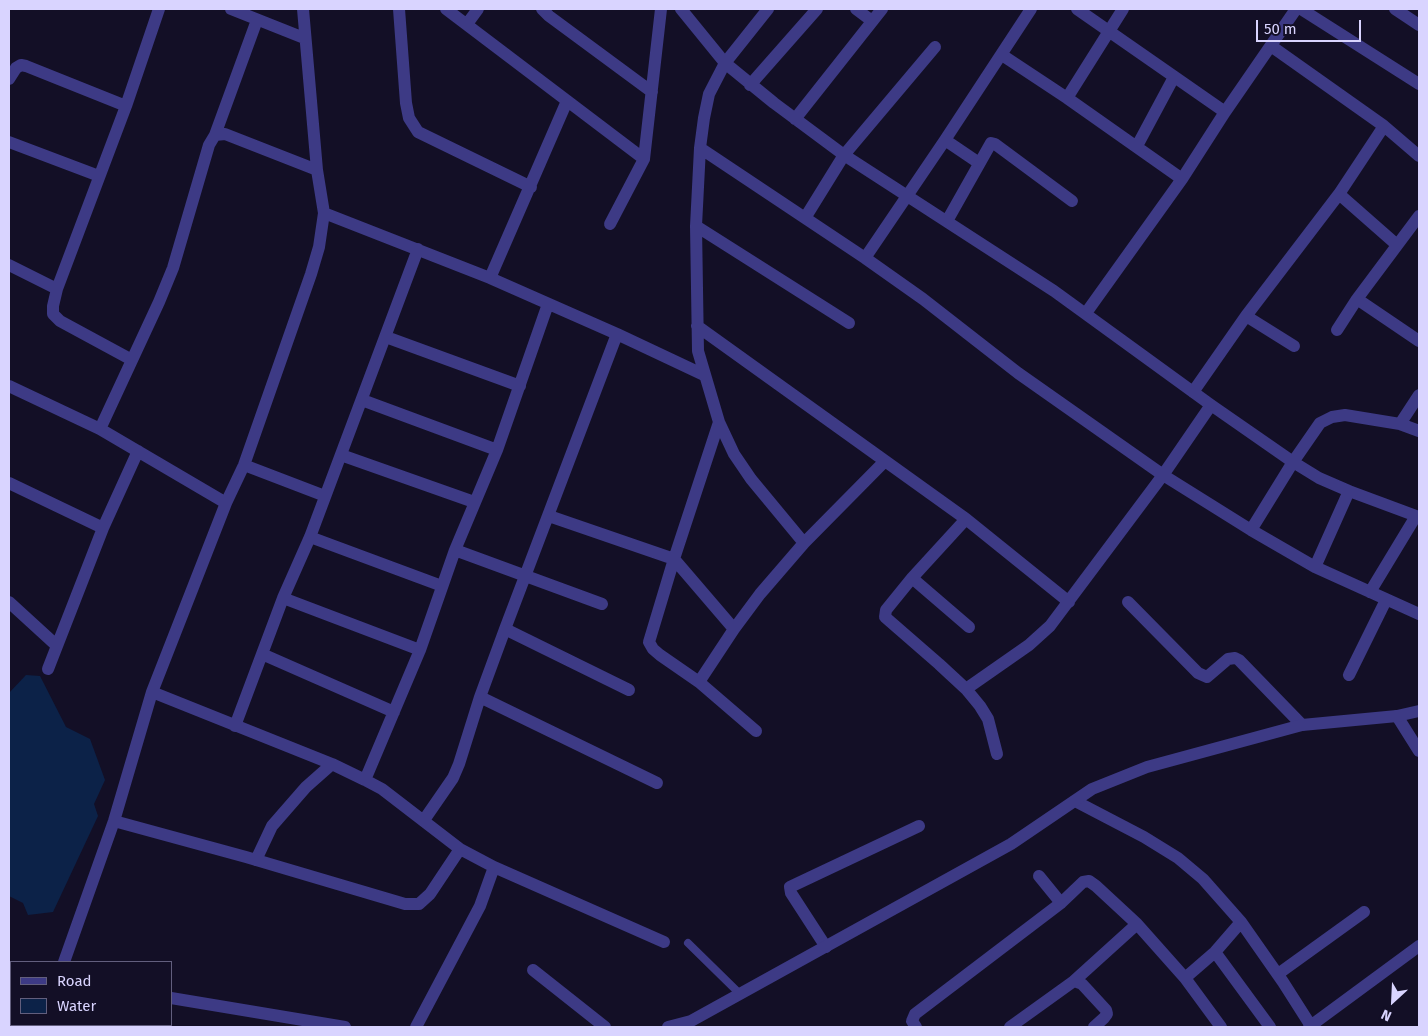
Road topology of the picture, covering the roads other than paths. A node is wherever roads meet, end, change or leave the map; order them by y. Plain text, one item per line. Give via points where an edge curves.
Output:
1 (159, 9) edge
2 (231, 9) edge
3 (303, 9) edge
4 (399, 9) edge
5 (446, 9) edge
6 (478, 9) edge
7 (542, 9) edge
8 (661, 9) edge
9 (681, 9) edge
10 (768, 9) edge
11 (817, 9) edge
12 (856, 9) edge
13 (882, 9) edge
14 (1031, 9) edge
15 (1077, 9) edge
16 (1122, 9) edge
17 (1301, 9) edge
18 (1394, 9) edge
19 (1289, 12) edge
20 (257, 20) junction
21 (872, 21) junction
22 (467, 24) junction
23 (1419, 25) edge
24 (1109, 31) junction
25 (304, 38) junction
26 (1271, 46) junction
27 (935, 47) dead end
28 (1002, 55) junction
29 (724, 62) junction
30 (1174, 77) junction
31 (9, 79) edge
32 (1419, 84) edge
33 (750, 85) junction
34 (652, 92) junction
35 (1067, 98) junction
36 (567, 102) junction
37 (126, 106) junction
38 (1225, 112) junction
39 (795, 118) junction
40 (1384, 126) junction
41 (215, 135) junction
42 (946, 140) junction
43 (9, 142) edge
44 (1137, 146) junction
45 (700, 148) junction
46 (844, 155) junction
47 (1419, 156) edge
48 (644, 160) junction
49 (979, 163) junction
50 (317, 170) junction
51 (100, 176) junction
52 (1182, 179) junction
53 (531, 188) junction
54 (1339, 194) junction
55 (906, 196) junction
56 (1072, 201) dead end
57 (324, 213) junction
58 (1419, 216) edge
59 (805, 218) junction
60 (946, 221) junction
61 (610, 224) dead end
62 (696, 226) junction
63 (1397, 245) junction
64 (418, 249) junction
65 (865, 258) junction
66 (9, 265) edge
67 (490, 278) junction
68 (57, 289) junction
69 (1357, 299) junction
70 (548, 304) junction
71 (1086, 313) junction
72 (1246, 316) junction
73 (849, 323) dead end
74 (697, 326) junction
75 (1337, 330) dead end
76 (617, 334) junction
77 (386, 337) junction
78 (1419, 341) edge
79 (1294, 346) dead end
80 (132, 360) junction
81 (704, 375) junction
82 (9, 386) edge
83 (520, 386) junction
84 (1193, 392) junction
85 (1419, 395) edge
86 (362, 400) junction
87 (1211, 405) junction
88 (719, 422) junction
89 (1400, 424) junction
90 (100, 429) junction
91 (1419, 431) edge
92 (497, 450) junction
93 (138, 451) junction
94 (341, 455) junction
95 (885, 460) junction
96 (1294, 462) junction
97 (244, 465) junction
98 (1163, 475) junction
99 (9, 483) edge
100 (1349, 491) junction
101 (325, 496) junction
102 (474, 502) junction
103 (226, 503) junction
104 (549, 516) junction
105 (1418, 517) edge
106 (966, 519) junction
107 (103, 528) junction
108 (1251, 530) junction
109 (310, 537) junction
110 (804, 543) junction
111 (455, 550) junction
112 (674, 558) junction
113 (1316, 567) junction
114 (524, 576) junction
115 (912, 578) junction
116 (442, 586) junction
117 (1370, 592) junction
118 (282, 598) junction
119 (1386, 600) junction
120 (9, 602) edge
121 (1069, 602) junction
122 (1128, 602) dead end
123 (602, 604) dead end
124 (1419, 614) edge
125 (969, 627) dead end
126 (505, 629) junction
127 (734, 630) junction
128 (56, 645) junction
129 (420, 650) junction
130 (262, 654) junction
131 (48, 669) dead end
132 (1349, 675) dead end
133 (700, 682) junction
134 (966, 689) junction
135 (629, 690) dead end
136 (152, 692) junction
137 (480, 697) junction
138 (1419, 711) edge
139 (394, 712) junction
140 (1397, 716) junction
141 (1302, 725) junction
142 (235, 726) junction
143 (756, 731) dead end
144 (1419, 751) edge
145 (997, 754) dead end
146 (332, 764) junction
147 (365, 780) junction
148 (657, 783) dead end
149 (1075, 801) junction
150 (424, 820) junction
151 (114, 821) junction
152 (919, 826) dead end
153 (460, 849) junction
154 (251, 858) junction
155 (494, 867) junction
156 (1039, 876) dead end
157 (1061, 903) junction
158 (1364, 912) dead end
159 (1242, 922) junction
160 (1137, 924) junction
161 (664, 942) dead end
162 (688, 943) dead end
163 (826, 946) junction
164 (1419, 946) edge
165 (1215, 952) junction
166 (64, 961) edge
167 (533, 970) dead end
168 (1278, 974) junction
169 (1185, 978) junction
170 (1074, 981) junction
171 (740, 994) junction
172 (172, 998) edge
173 (309, 1024) edge
174 (1310, 1026) edge
175 (345, 1027) edge
176 (416, 1027) edge
177 (605, 1027) edge
178 (668, 1027) edge
179 (916, 1027) edge
180 (1010, 1027) edge
181 (1094, 1027) edge
182 (1221, 1027) edge
183 (1270, 1027) edge

1 - 37 street
2 - 20 street
3 - 25 street
4 - 53 street via 406,103 409,118 418,132
5 - 22 street
6 - 22 street
7 - 34 street
8 - 34 street
9 - 29 street
10 - 29 street
11 - 33 street
12 - 21 street
13 - 21 street
14 - 28 street
15 - 24 street
16 - 24 street
17 - 32 street
18 - 23 street
19 - 26 street
20 - 25 street
20 - 41 street
21 - 39 street
22 - 36 street
24 - 30 street
24 - 35 street
25 - 50 street
26 - 38 street
26 - 40 street
27 - 46 street
28 - 35 street
28 - 42 street
29 - 33 street
29 - 45 street via 709,94
30 - 38 street
30 - 44 street
31 - 37 street via 21,65
33 - 39 street
34 - 48 street
35 - 44 street
36 - 48 street
36 - 53 street
37 - 51 street
38 - 52 street
39 - 46 street
40 - 47 street
40 - 54 street
41 - 50 street via 225,134
41 - 80 street via 209,145 173,268
42 - 49 street
42 - 55 street
43 - 51 street
44 - 52 street
45 - 59 street
45 - 62 street
46 - 55 street
46 - 59 street
48 - 61 street
49 - 56 street via 993,143
49 - 60 street
50 - 57 street
51 - 68 street
52 - 71 street
53 - 67 street
54 - 63 street
54 - 72 street
55 - 60 street
55 - 65 street
57 - 64 street
57 - 97 street via 311,274
58 - 63 street
59 - 65 street
60 - 71 street
62 - 73 street
62 - 74 street
63 - 69 street
64 - 67 street
64 - 77 street
65 - 98 street via 1018,373
66 - 68 street
67 - 70 street
68 - 80 street via 53,306 55,318
69 - 75 street
69 - 78 street
70 - 76 street
70 - 83 street
71 - 84 street
72 - 79 street
72 - 84 street
74 - 81 street via 698,351
74 - 95 street
76 - 81 street
76 - 104 street
77 - 83 street
77 - 86 street
80 - 90 street
81 - 88 street
82 - 90 street
83 - 92 street
84 - 87 street
85 - 89 street
86 - 92 street
86 - 94 street
87 - 96 street
87 - 98 street
88 - 110 street via 734,454 751,479
88 - 112 street
89 - 91 street
89 - 96 street via 1345,415 1332,417 1320,423
90 - 93 street
92 - 102 street
93 - 103 street
93 - 107 street
94 - 101 street
94 - 102 street
95 - 106 street
95 - 110 street
96 - 100 street
96 - 108 street
97 - 101 street
97 - 103 street
98 - 108 street
98 - 121 street
99 - 107 street
100 - 105 street
100 - 113 street
101 - 109 street
102 - 111 street
103 - 136 street
104 - 112 street
104 - 114 street
105 - 117 street
106 - 115 street
106 - 121 street
107 - 128 street
108 - 113 street
109 - 116 street
109 - 118 street
110 - 127 street
111 - 114 street
111 - 116 street
112 - 127 street
112 - 133 street via 649,642 660,655
113 - 117 street
114 - 123 street
114 - 126 street
115 - 125 street
115 - 134 street via 886,610 885,617
116 - 129 street
117 - 119 street
118 - 129 street
118 - 130 street
119 - 124 street
119 - 132 street
120 - 128 street
121 - 134 street via 1039,637
122 - 141 street via 1198,673 1207,677 1228,659 1235,658
126 - 135 street
126 - 137 street
127 - 133 street
128 - 131 street
129 - 139 street
130 - 139 street
130 - 142 street
133 - 143 street
134 - 145 street via 988,720
136 - 142 street
136 - 151 street
137 - 148 street
137 - 150 street via 453,778
138 - 140 street
139 - 147 street
140 - 141 street
140 - 144 street
141 - 149 street via 1147,767 1092,789
142 - 146 street
146 - 147 street
146 - 154 street via 306,787 272,826
147 - 150 street
149 - 159 street via 1178,858 1203,879
149 - 163 street via 1011,844
150 - 153 street
151 - 154 street
151 - 166 street
152 - 163 street via 790,886 791,893
153 - 154 street via 430,894 419,904 405,904
153 - 155 street
155 - 161 street
155 - 176 street via 480,906
156 - 157 street
157 - 160 street via 1083,882 1089,881
157 - 179 street via 915,1014 912,1021
158 - 168 street
159 - 165 street
159 - 168 street
160 - 169 street
160 - 170 street
162 - 171 lane
163 - 171 street
164 - 174 street
165 - 169 street
165 - 183 street
167 - 177 street
168 - 174 street
169 - 182 street
170 - 180 street
170 - 181 street via 1082,984 1106,1010 1104,1018
171 - 178 street via 690,1021
172 - 173 street
173 - 175 street

